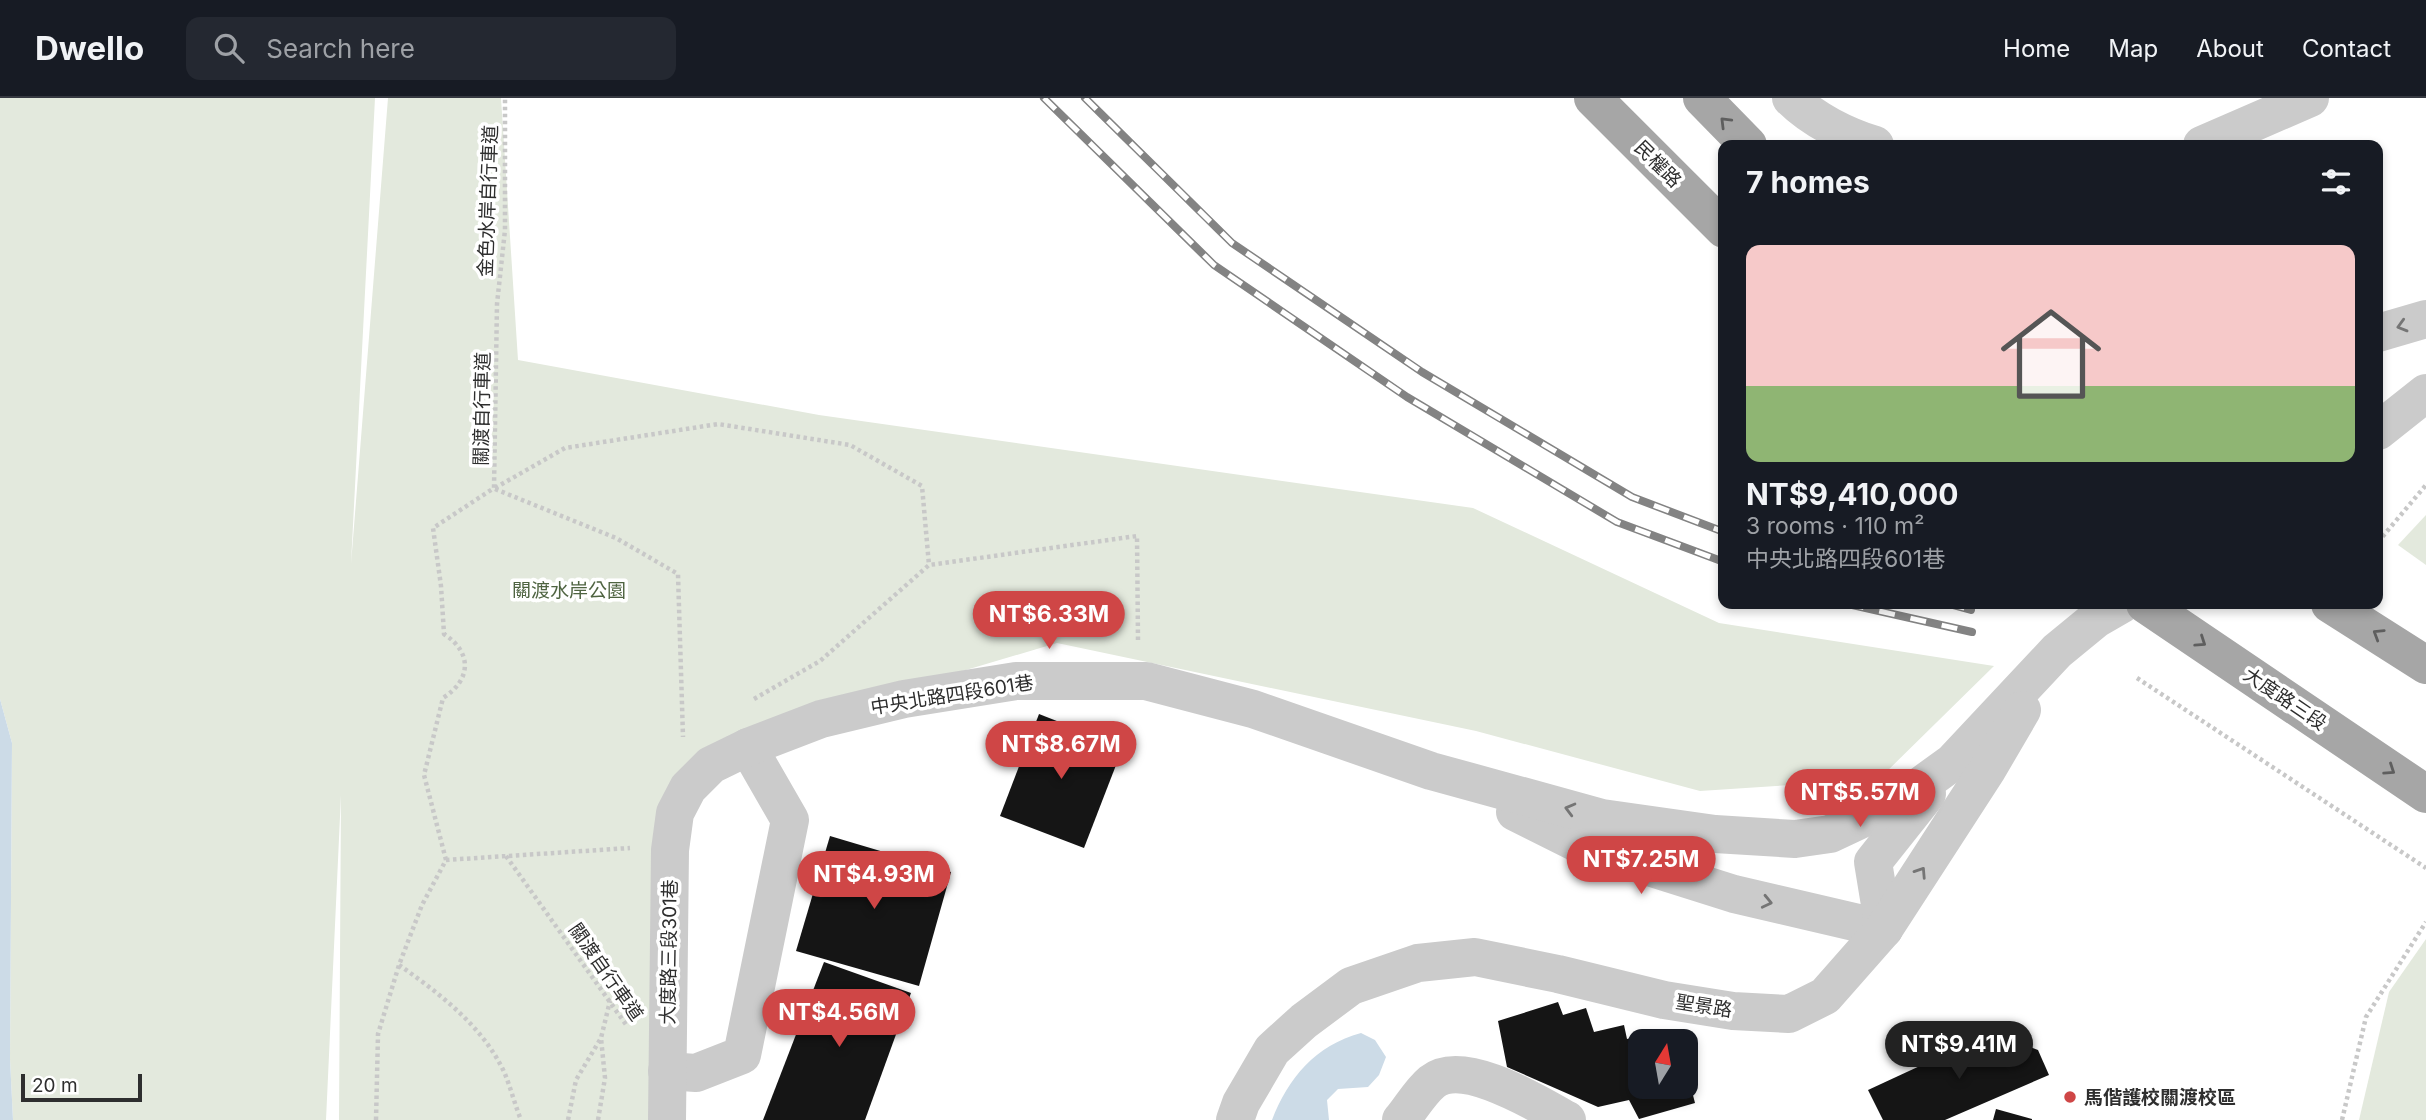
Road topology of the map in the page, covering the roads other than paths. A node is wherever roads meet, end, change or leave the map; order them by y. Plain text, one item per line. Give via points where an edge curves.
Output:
1 (1593, 98) edge
2 (1702, 98) edge
3 (1791, 98) edge
4 (2310, 98) edge
5 (1743, 140) edge
6 (1858, 140) edge
7 (2213, 140) edge
8 (1718, 223) edge
9 (2426, 319) edge
10 (2383, 332) edge
11 (2426, 393) edge
12 (2383, 427) edge
13 (2114, 609) edge
14 (2152, 609) edge
15 (2338, 609) edge
16 (2057, 651) junction
17 (2426, 665) edge
18 (748, 747) junction
19 (1953, 762) junction
20 (1431, 771) junction
21 (688, 788) joint
22 (2426, 794) edge
23 (1884, 929) junction
24 (667, 1072) junction
25 (667, 1120) edge
26 (1235, 1120) edge
27 (1401, 1120) edge
28 (1567, 1120) edge

1 - 8 main road, 民權路
5 -> 2 main road
3 - 6 street
4 - 7 street
9 -> 10 street
11 - 12 street
13 - 16 street
14 -> 22 main road, 大度路三段
17 -> 15 main road
16 - 19 street, 中央北路四段601巷
23 -> 16 street, 聖景路
18 - 20 street, 中央北路四段601巷 via 821,719 916,697 1016,681 1139,681 1253,709
18 - 21 street, 中央北路四段601巷 via 711,765
18 - 24 street via 790,820 742,1055 695,1073
19 -> 20 street, 中央北路四段601巷 via 1898,802 1830,834 1795,839 1715,834 1602,818
19 - 23 street via 1872,862
20 -> 23 street, 中央北路四段601巷 via 1586,847 1734,894
21 - 24 street, 大度路三段301巷 via 675,813 670,850
23 - 26 street, 聖景路 via 1825,996 1789,1014 1664,1000 1475,957 1418,963 1351,986 1304,1021 1272,1050
24 - 25 street, 大度路三段301巷
27 - 28 street via 1433,1081 1460,1074 1506,1088

